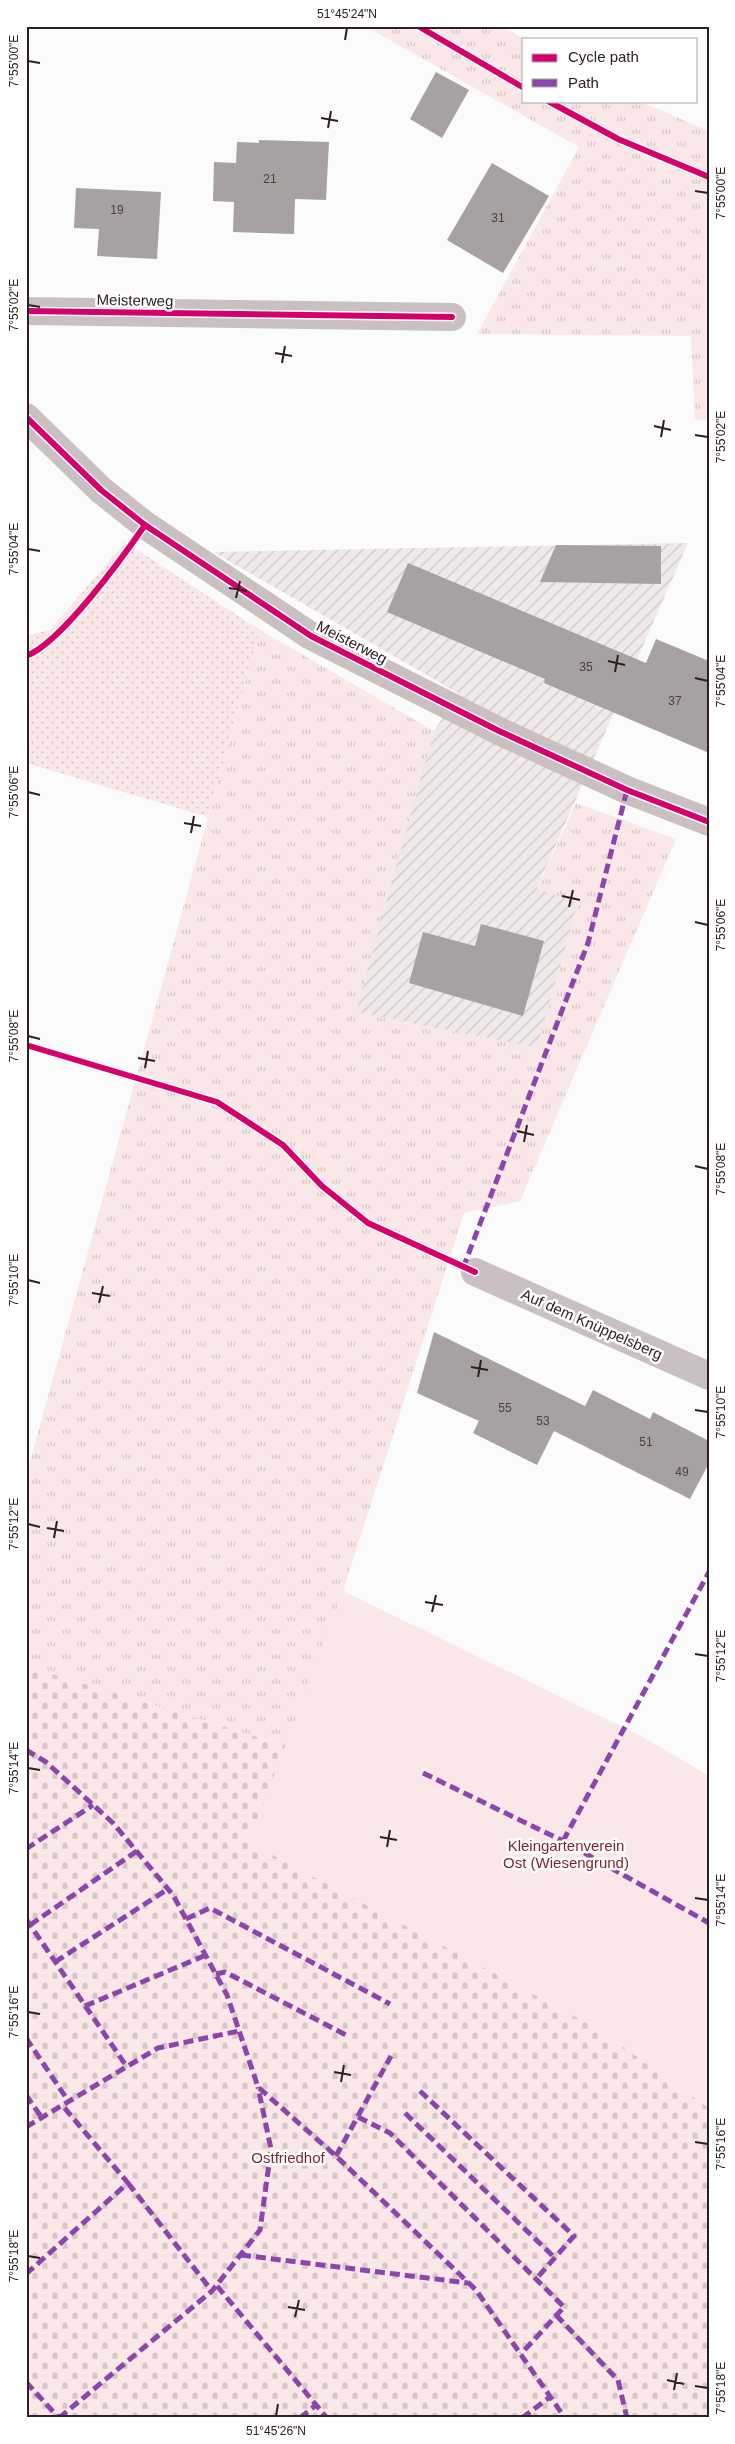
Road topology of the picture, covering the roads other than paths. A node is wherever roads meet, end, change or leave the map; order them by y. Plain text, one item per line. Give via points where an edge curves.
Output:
1 (26, 311) edge
2 (452, 317) dead end
3 (26, 417) edge
4 (709, 822) edge
5 (475, 1272) dead end
6 (709, 1376) edge

1 - 2 street, Meisterweg
3 - 4 street, Meisterweg via 101,490 144,525 311,636 499,731 627,790
5 - 6 street, Auf dem Knüppelsberg

